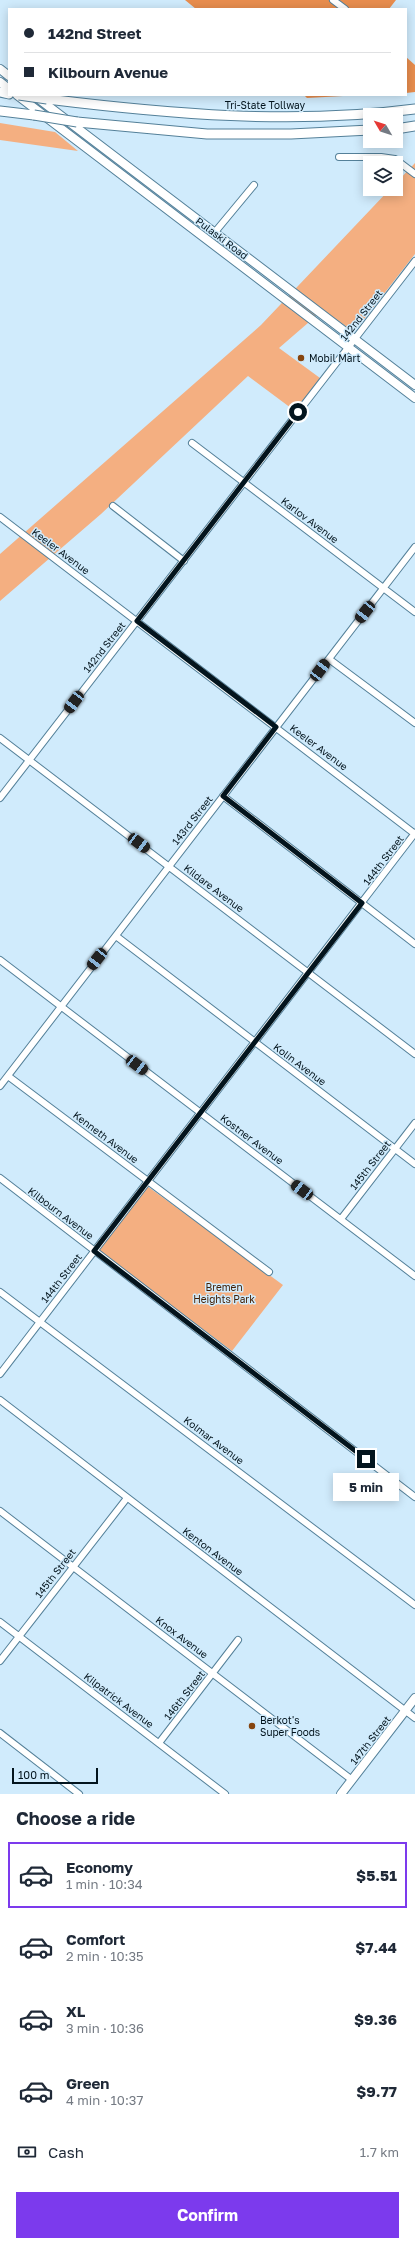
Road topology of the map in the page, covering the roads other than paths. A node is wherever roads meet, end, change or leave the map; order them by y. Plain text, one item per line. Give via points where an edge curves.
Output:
1 (333, 0) edge
2 (344, 8) edge
3 (0, 69) edge
4 (8, 75) edge
5 (0, 82) edge
6 (6, 92) edge
7 (19, 96) edge
8 (25, 96) edge
9 (34, 96) edge
10 (415, 109) edge
11 (0, 111) edge
12 (415, 126) edge
13 (403, 128) edge
14 (363, 130) edge
15 (339, 157) dead end
16 (415, 174) edge
17 (254, 185) dead end
18 (215, 232) junction
19 (415, 261) edge
20 (354, 340) junction
21 (348, 348) junction
22 (415, 385) edge
23 (415, 398) edge
24 (192, 443) dead end
25 (244, 482) junction
26 (113, 506) dead end
27 (0, 517) edge
28 (415, 547) edge
29 (184, 561) junction
30 (383, 588) junction
31 (415, 612) edge
32 (137, 621) junction
33 (329, 658) junction
34 (415, 723) edge
35 (276, 727) junction
36 (0, 738) edge
37 (29, 760) junction
38 (223, 796) junction
39 (0, 798) edge
40 (415, 834) edge
41 (169, 866) junction
42 (362, 903) junction
43 (116, 936) junction
44 (415, 944) edge
45 (0, 960) edge
46 (309, 973) junction
47 (61, 1007) junction
48 (255, 1042) junction
49 (415, 1054) edge
50 (8, 1076) junction
51 (0, 1086) edge
52 (201, 1113) junction
53 (415, 1123) edge
54 (395, 1149) junction
55 (415, 1164) edge
56 (0, 1178) edge
57 (148, 1181) junction
58 (341, 1219) junction
59 (94, 1251) junction
60 (269, 1272) dead end
61 (415, 1276) edge
62 (0, 1292) edge
63 (40, 1322) junction
64 (0, 1374) edge
65 (0, 1400) edge
66 (415, 1497) edge
67 (127, 1498) junction
68 (0, 1511) edge
69 (73, 1567) junction
70 (415, 1605) edge
71 (0, 1622) edge
72 (19, 1636) junction
73 (238, 1640) dead end
74 (0, 1661) edge
75 (213, 1674) junction
76 (415, 1698) edge
77 (405, 1710) junction
78 (415, 1718) edge
79 (0, 1733) edge
80 (159, 1743) junction
81 (352, 1780) junction
82 (79, 1794) edge
83 (224, 1794) edge
84 (341, 1794) edge

1 - 2 street
3 - 4 main road
5 - 6 main road
7 - 21 main road, Pulaski Road
8 - 10 highway, Tri-State Tollway, bridge via 214,116 297,116
9 - 18 main road, Pulaski Road
11 - 14 highway, bridge via 77,122 207,134
12 - 13 highway
15 - 16 street via 395,159
17 - 18 street
18 - 20 main road, Pulaski Road
19 - 20 street, 142nd Street
20 - 21 street, 142nd Street
20 - 22 main road, Pulaski Road
21 - 23 main road, Pulaski Road
21 - 25 street, 142nd Street
24 - 25 street, Karlov Avenue
25 - 29 street, 142nd Street
25 - 30 street, Karlov Avenue
26 - 29 street
27 - 32 street, Keeler Avenue
28 - 30 street, 143rd Street
29 - 32 street, 142nd Street
30 - 31 street, Karlov Avenue
30 - 33 street, 143rd Street
32 - 35 street, Keeler Avenue
32 - 37 street, 142nd Street
33 - 34 street
33 - 35 street, 143rd Street
35 - 38 street, 143rd Street
35 - 40 street, Keeler Avenue
36 - 37 street, Kildare Avenue
37 - 39 street, 142nd Street
37 - 41 street, Kildare Avenue
38 - 41 street, 143rd Street
38 - 42 street
40 - 42 street, 144th Street
41 - 43 street, 143rd Street
41 - 46 street, Kildare Avenue
42 - 44 street
42 - 46 street, 144th Street
43 - 47 street, 143rd Street
43 - 48 street, Kolin Avenue
45 - 47 street, Kostner Avenue
46 - 48 street, 144th Street
46 - 49 street, Kildare Avenue
47 - 50 street, 143rd Street
47 - 52 street, Kostner Avenue
48 - 52 street, 144th Street
48 - 54 street, Kolin Avenue
50 - 51 street, 143rd Street
50 - 57 street, Kenneth Avenue
52 - 57 street, 144th Street
52 - 58 street, Kostner Avenue
53 - 54 street, 145th Street
54 - 55 street, Kolin Avenue
54 - 58 street, 145th Street
56 - 59 street, Kilbourn Avenue
57 - 59 street, 144th Street
57 - 60 street, Kenneth Avenue
58 - 61 street, Kostner Avenue
59 - 63 street, 144th Street
59 - 66 street, Kilbourn Avenue
62 - 63 street, Kolmar Avenue
63 - 64 street, 144th Street
63 - 70 street, Kolmar Avenue
65 - 67 street, Kenton Avenue
67 - 69 street, 145th Street
67 - 77 street, Kenton Avenue
68 - 69 street, Knox Avenue
69 - 72 street, 145th Street
69 - 75 street, Knox Avenue
71 - 72 street, Kilpatrick Avenue
72 - 74 street, 145th Street
72 - 80 street, Kilpatrick Avenue
73 - 75 street, 146th Street
75 - 80 street, 146th Street
75 - 81 street, Knox Avenue
76 - 77 main road, 147th Street
77 - 78 street, Kenton Avenue
77 - 81 main road, 147th Street
79 - 82 street
80 - 83 street, Kilpatrick Avenue
81 - 84 main road, 147th Street

